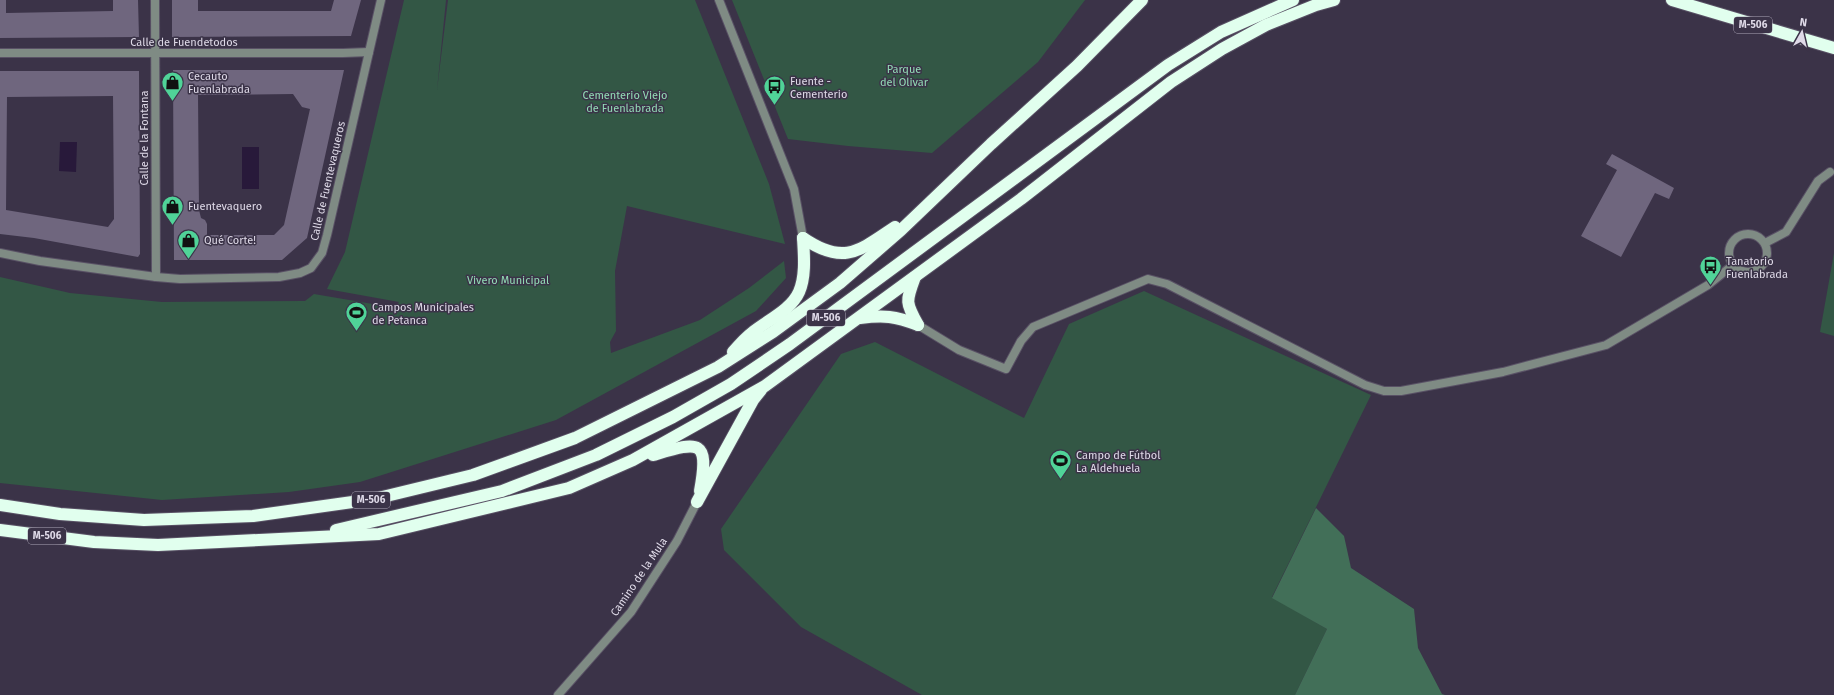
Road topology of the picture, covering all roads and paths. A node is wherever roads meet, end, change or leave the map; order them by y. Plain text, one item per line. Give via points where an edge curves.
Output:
1 (155, 0) edge
2 (381, 0) edge
3 (719, 0) edge
4 (1142, 0) edge
5 (1293, 0) edge
6 (1334, 0) edge
7 (1672, 0) edge
8 (1834, 48) edge
9 (369, 52) junction
10 (0, 53) edge
11 (155, 53) junction
12 (1830, 172) dead end
13 (921, 210) junction
14 (803, 238) junction
15 (1765, 243) junction
16 (0, 253) edge
17 (1733, 265) junction
18 (156, 277) junction
19 (915, 277) junction
20 (858, 318) junction
21 (918, 325) junction
22 (718, 367) junction
23 (765, 386) junction
24 (633, 460) junction
25 (697, 502) junction
26 (0, 505) edge
27 (0, 530) edge
28 (309, 537) junction
29 (558, 695) edge

1 - 11 street, Calle de la Fontana
2 - 9 street, Calle de Fuentevaqueros
3 - 14 street via 794,189
4 - 13 highway, M-506 via 1077,66
5 - 28 highway, M-506 via 1221,32 1168,65 790,344 731,384 673,417 596,455 502,491
6 - 19 highway via 1266,25 1222,49 1171,82 1021,199
7 - 8 highway, M-506
9 - 11 street, Calle de Fuendetodos
9 - 18 street, Calle de Fuentevaqueros via 327,235 322,252 311,268 279,277
10 - 11 street, Calle de Fuendetodos
11 - 18 street, Calle de la Fontana
12 - 15 street via 1818,181 1786,232
13 - 14 highway via 853,253 817,248
13 - 22 highway, M-506 via 840,283 773,332
14 - 22 highway via 803,275 800,291 795,300 751,333
15 - 17 street via 1766,260 1757,270 1744,272
15 - 17 street via 1754,234 1734,239 1729,252
16 - 18 street, Calle de Fuentevaqueros
17 - 21 street via 1708,285 1606,345 1503,372 1401,391 1384,391 1365,385 1168,284 1148,279 1033,327 1006,369 959,350
19 - 20 highway
19 - 21 highway via 908,295 908,308
20 - 21 highway via 882,315 901,318
20 - 23 highway
22 - 26 highway, M-506 via 575,438 473,475 374,500 253,516 144,520 60,514
23 - 24 highway
23 - 25 highway via 753,400
24 - 25 highway via 683,446 694,446 699,449 704,459 704,471
24 - 28 highway via 569,488 474,512 379,534
25 - 29 street, Camino de la Mula via 677,541 631,612
27 - 28 highway, M-506 via 94,542 158,545

